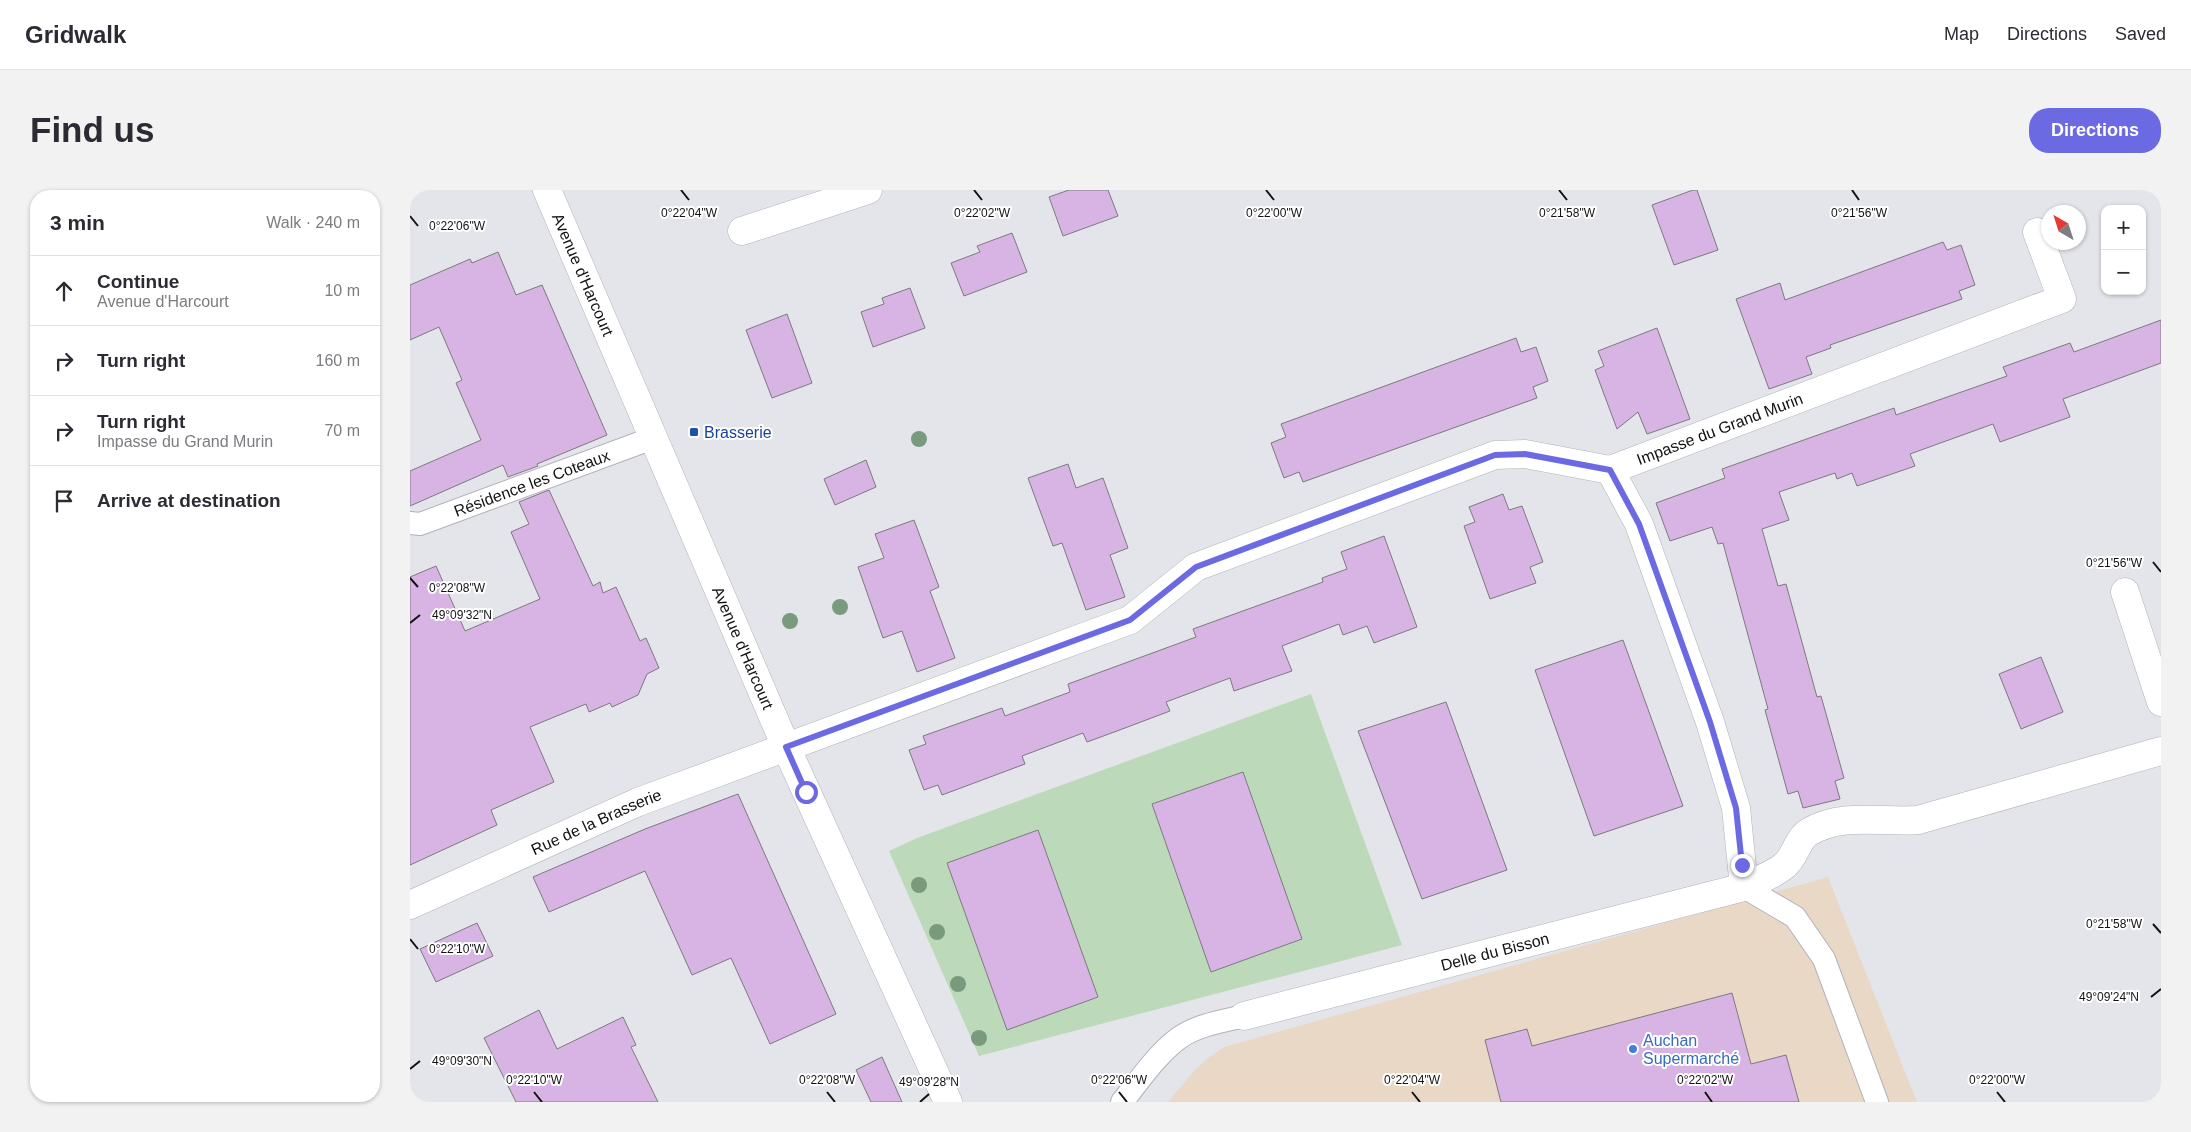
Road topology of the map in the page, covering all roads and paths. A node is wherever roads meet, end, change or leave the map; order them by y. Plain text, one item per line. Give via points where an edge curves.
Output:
1 (547, 190) edge
2 (868, 190) edge
3 (742, 231) dead end
4 (2037, 232) dead end
5 (653, 438) junction
6 (1610, 470) junction
7 (410, 523) edge
8 (2125, 592) dead end
9 (2161, 702) edge
10 (786, 747) junction
11 (2161, 751) edge
12 (1744, 887) junction
13 (410, 905) edge
14 (1244, 1016) joint
15 (948, 1102) edge
16 (1122, 1102) edge
17 (1877, 1102) edge

1 - 5 street, Avenue d'Harcourt
2 - 3 street
4 - 6 street, Impasse du Grand Murin via 2062,299
5 - 7 lane, Résidence les Coteaux via 420,524
5 - 10 street, Avenue d'Harcourt
6 - 10 street, Rue de la Brasserie via 1525,454 1495,455 1196,567 1130,620
6 - 12 street via 1639,524 1710,722 1736,808
8 - 9 street
10 - 13 street, Rue de la Brasserie via 638,802
10 - 15 street, Avenue d'Harcourt
11 - 12 street, Delle du Bisson via 1918,820 1899,822 1866,818 1835,822 1808,832 1785,865
12 - 14 street, Delle du Bisson
12 - 17 lane via 1795,917 1824,959
14 - 16 lane via 1213,1023 1179,1038

